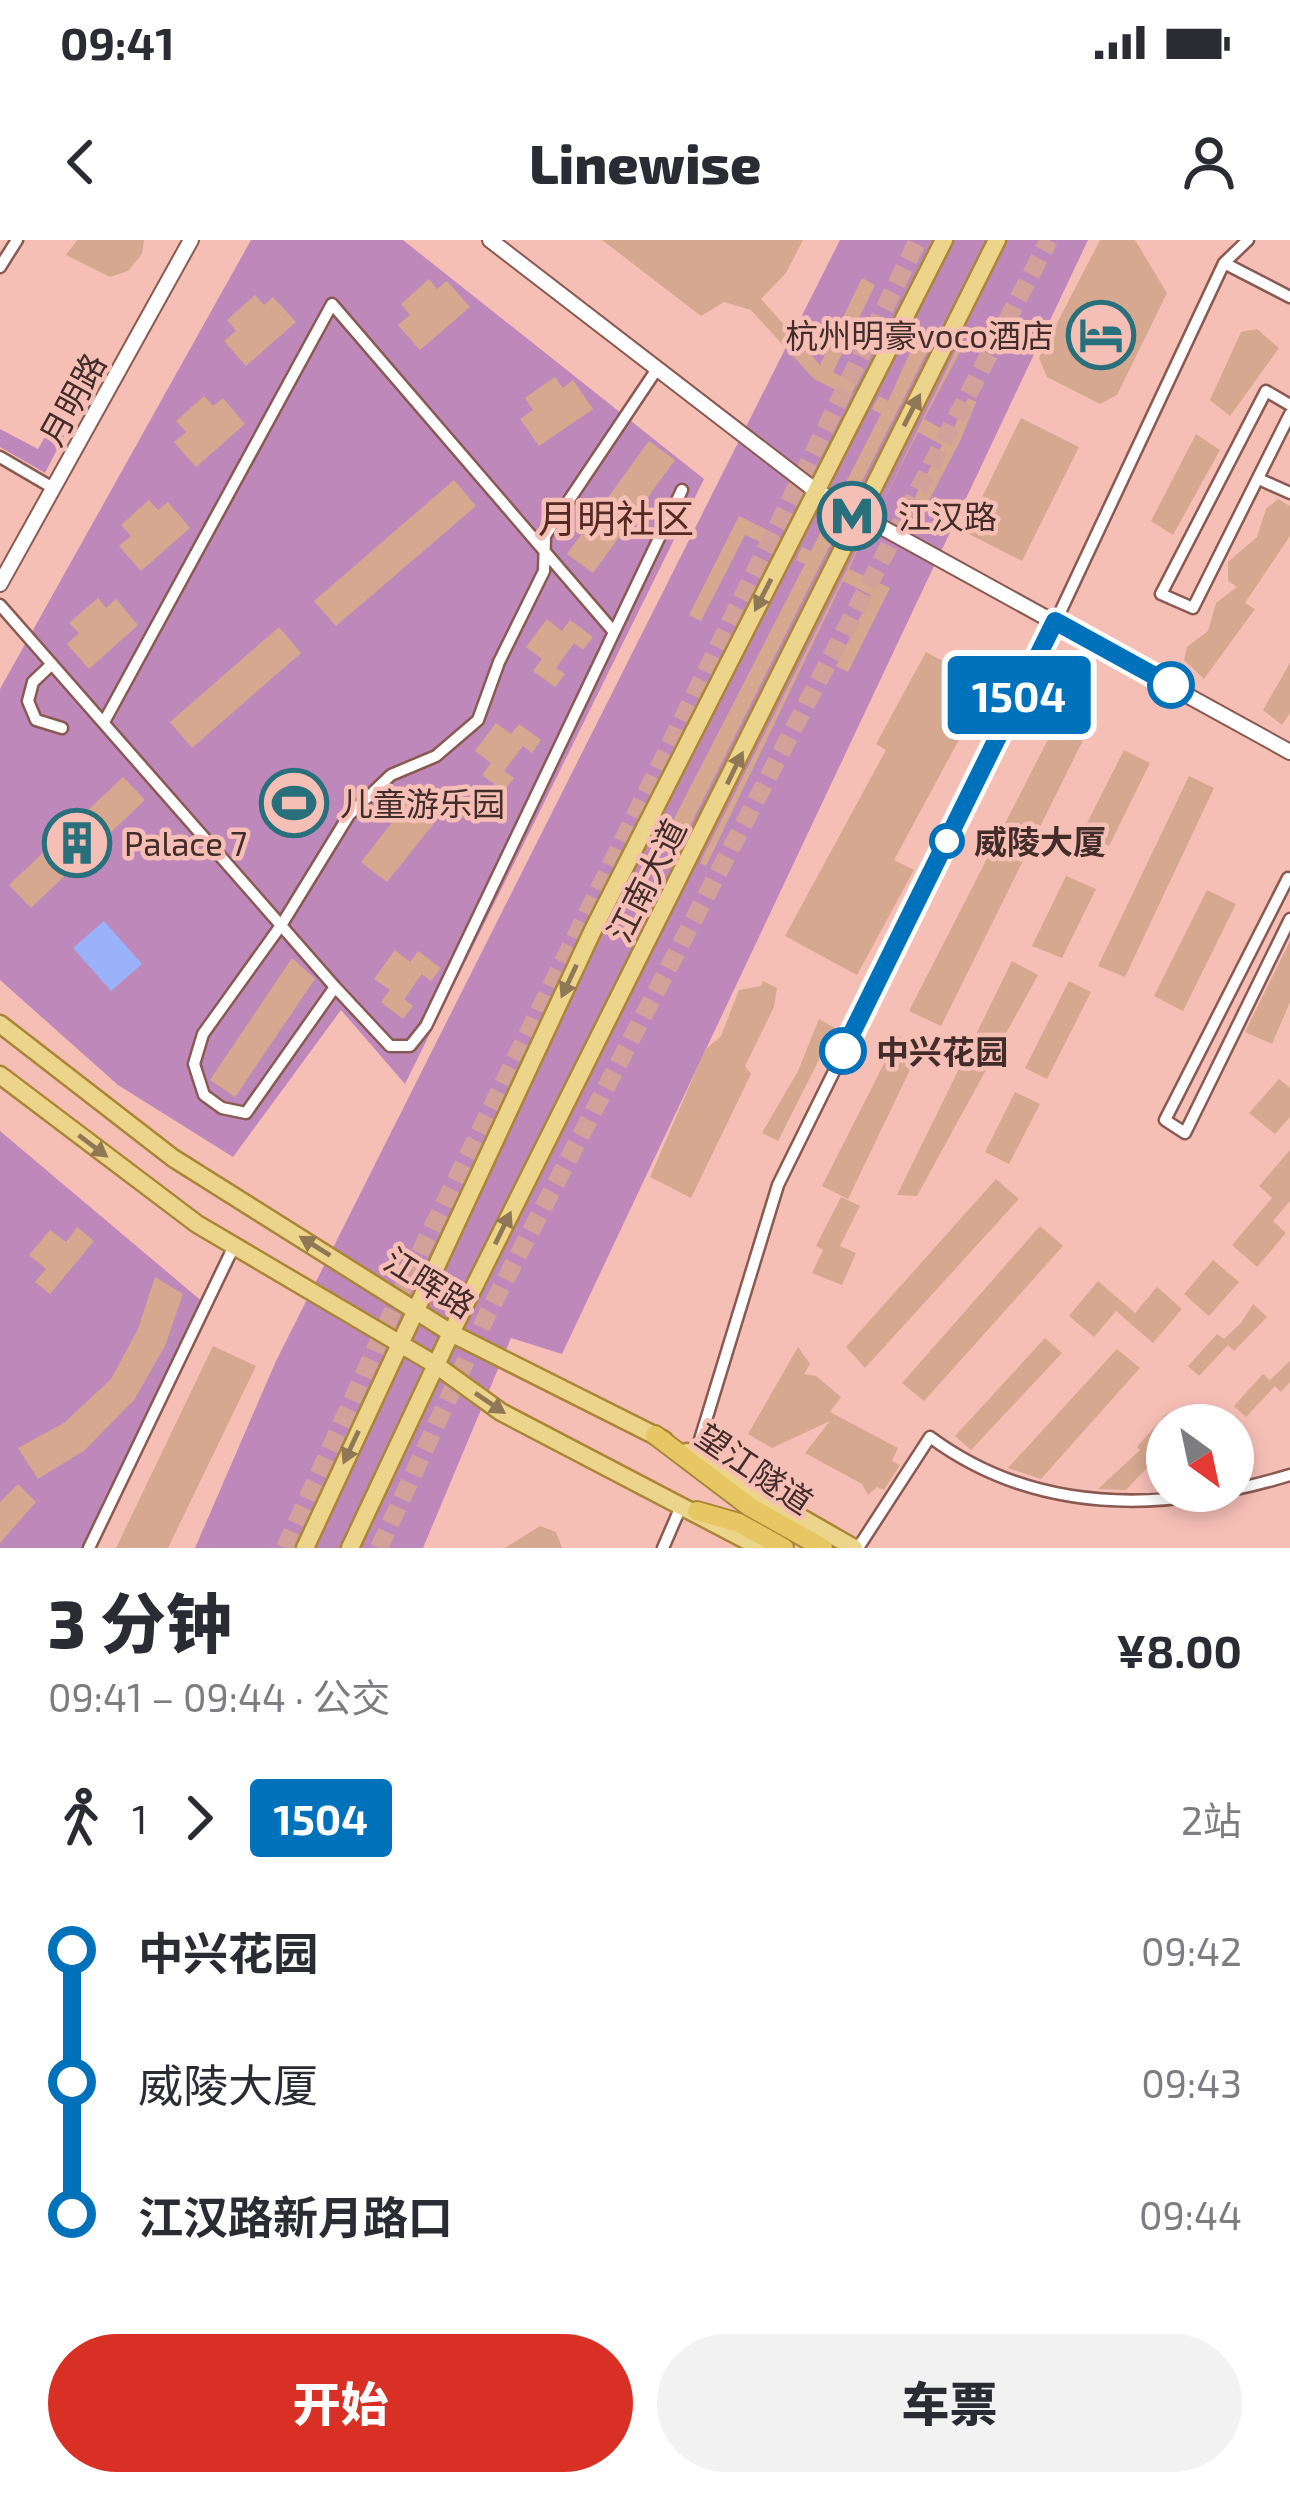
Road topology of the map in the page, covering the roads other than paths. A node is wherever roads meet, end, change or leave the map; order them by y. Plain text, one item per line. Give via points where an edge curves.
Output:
1 (17, 240) edge
2 (191, 240) edge
3 (490, 240) edge
4 (944, 240) edge
5 (997, 240) edge
6 (1248, 240) edge
7 (1224, 262) junction
8 (0, 267) edge
9 (1290, 297) edge
10 (655, 372) junction
11 (1290, 409) edge
12 (0, 457) edge
13 (1261, 480) junction
14 (53, 488) junction
15 (682, 490) dead end
16 (815, 491) junction
17 (1290, 493) edge
18 (859, 514) junction
19 (544, 557) junction
20 (0, 584) edge
21 (0, 605) edge
22 (1055, 621) junction
23 (614, 632) junction
24 (52, 664) junction
25 (104, 722) junction
26 (62, 728) dead end
27 (1290, 752) edge
28 (1289, 875) edge
29 (1290, 920) edge
30 (282, 924) junction
31 (335, 987) junction
32 (0, 1024) edge
33 (0, 1075) edge
34 (234, 1246) junction
35 (415, 1308) junction
36 (451, 1333) junction
37 (398, 1346) junction
38 (436, 1365) junction
39 (655, 1435) junction
40 (695, 1456) junction
41 (1290, 1475) edge
42 (690, 1508) junction
43 (89, 1548) edge
44 (304, 1548) edge
45 (350, 1548) edge
46 (663, 1548) edge
47 (761, 1548) edge
48 (784, 1548) edge
49 (823, 1548) edge
50 (856, 1548) edge

1 - 8 street
2 - 14 street, 月明路
3 - 10 street
4 - 16 main road, 江南大道
18 -> 5 main road, 江南大道
6 - 7 street
7 - 9 street
7 - 22 street
10 - 16 street
10 - 19 street via 545,536
11 - 13 street
11 - 13 street via 1266,391 1161,594 1193,608
12 - 14 street
13 - 17 street
14 - 20 street, 月明路
15 - 23 street
16 - 18 street
16 -> 35 main road, 江南大道 via 593,930
18 - 22 street
36 -> 18 main road, 江南大道
19 - 23 street
19 - 25 street via 332,304
19 - 30 street via 478,720 436,756 391,776 349,815
21 - 24 street
22 - 27 street
22 - 40 street via 778,1185
23 - 31 street via 426,1027 410,1046 389,1046
24 - 25 street
24 - 26 street via 33,682 28,701 36,719
25 - 30 street
28 - 29 street via 1165,1120 1185,1133
30 - 31 street
30 - 31 street via 203,1034 194,1064 203,1095 245,1113
35 -> 32 main road, 江晖路 via 172,1158
33 -> 34 main road, 江晖路
34 - 37 main road, 江晖路
34 - 43 street
35 - 36 main road, 江晖路
35 - 37 main road, 江南大道
36 - 38 main road, 江南大道
36 - 39 main road, 江晖路
37 - 38 main road, 江晖路
37 -> 44 main road, 江南大道
38 -> 42 main road, 江晖路 via 501,1412
38 - 45 main road, 江南大道
39 - 40 main road, 江晖路
39 - 49 highway, 望江隧道 via 751,1507
40 - 50 main road, 江晖路
41 - 50 street via 1160,1504 1098,1501 1006,1482 930,1437
42 - 46 street
42 - 47 main road, 江晖路
42 - 48 highway, 望江隧道 via 739,1522

